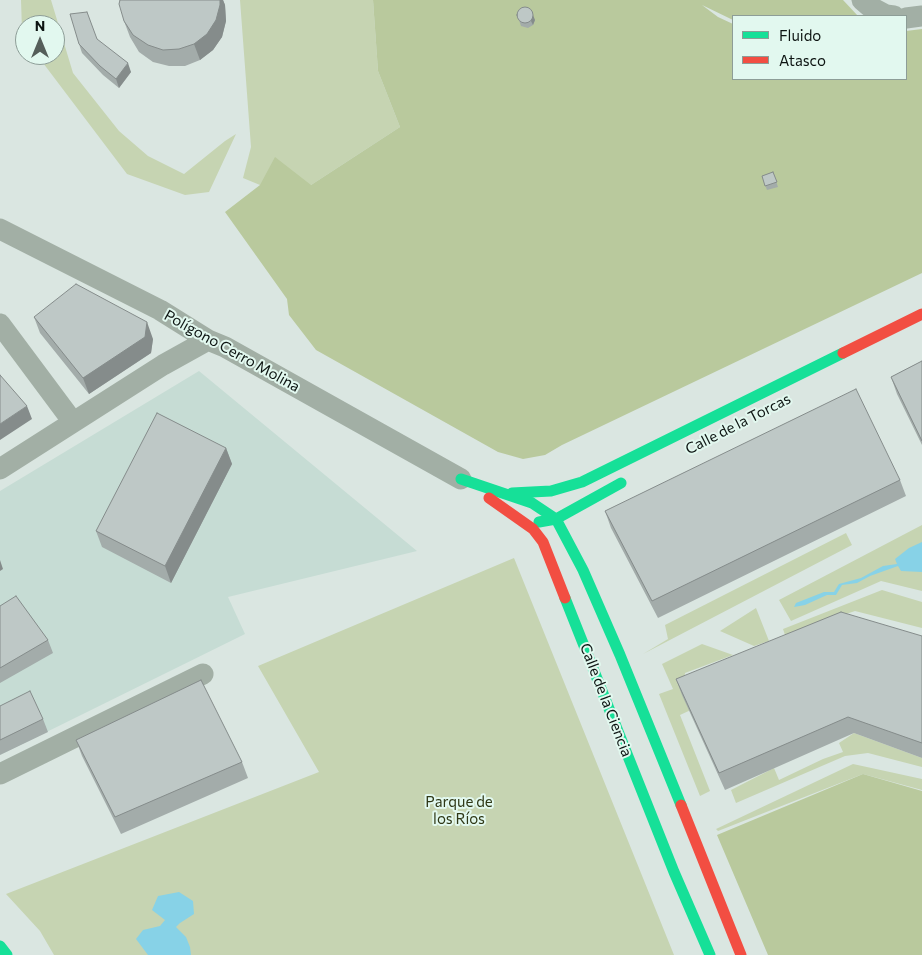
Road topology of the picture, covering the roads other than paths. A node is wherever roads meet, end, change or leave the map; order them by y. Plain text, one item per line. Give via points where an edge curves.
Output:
1 (862, 0) edge
2 (886, 15) edge
3 (922, 16) edge
4 (907, 18) edge
5 (0, 229) edge
6 (922, 314) edge
7 (1, 327) edge
8 (208, 340) junction
9 (73, 422) junction
10 (0, 469) edge
11 (634, 477) dead end
12 (461, 479) junction
13 (566, 488) junction
14 (501, 492) junction
15 (543, 516) junction
16 (556, 519) junction
17 (526, 522) junction
18 (543, 542) junction
19 (203, 674) dead end
20 (0, 774) edge
21 (0, 946) edge
22 (7, 955) edge
23 (710, 955) edge
24 (741, 955) edge

1 - 2 street
3 - 4 street
5 - 8 street, Polígono Cerro Molina via 160,310
6 - 13 street
7 - 9 street
8 - 9 street
8 - 12 street, Polígono Cerro Molina
9 - 10 street
11 - 16 street
12 - 14 street
12 - 17 street, Calle de la Ciencia
13 - 14 street via 535,493
13 - 15 street via 557,494
14 - 15 street via 532,502
15 - 16 street
15 - 17 street
15 - 18 street
16 - 24 street, Calle de la Ciencia via 583,570 620,655
17 - 18 street, Calle de la Ciencia
18 - 23 street, Calle de la Ciencia
19 - 20 street
21 - 22 street

